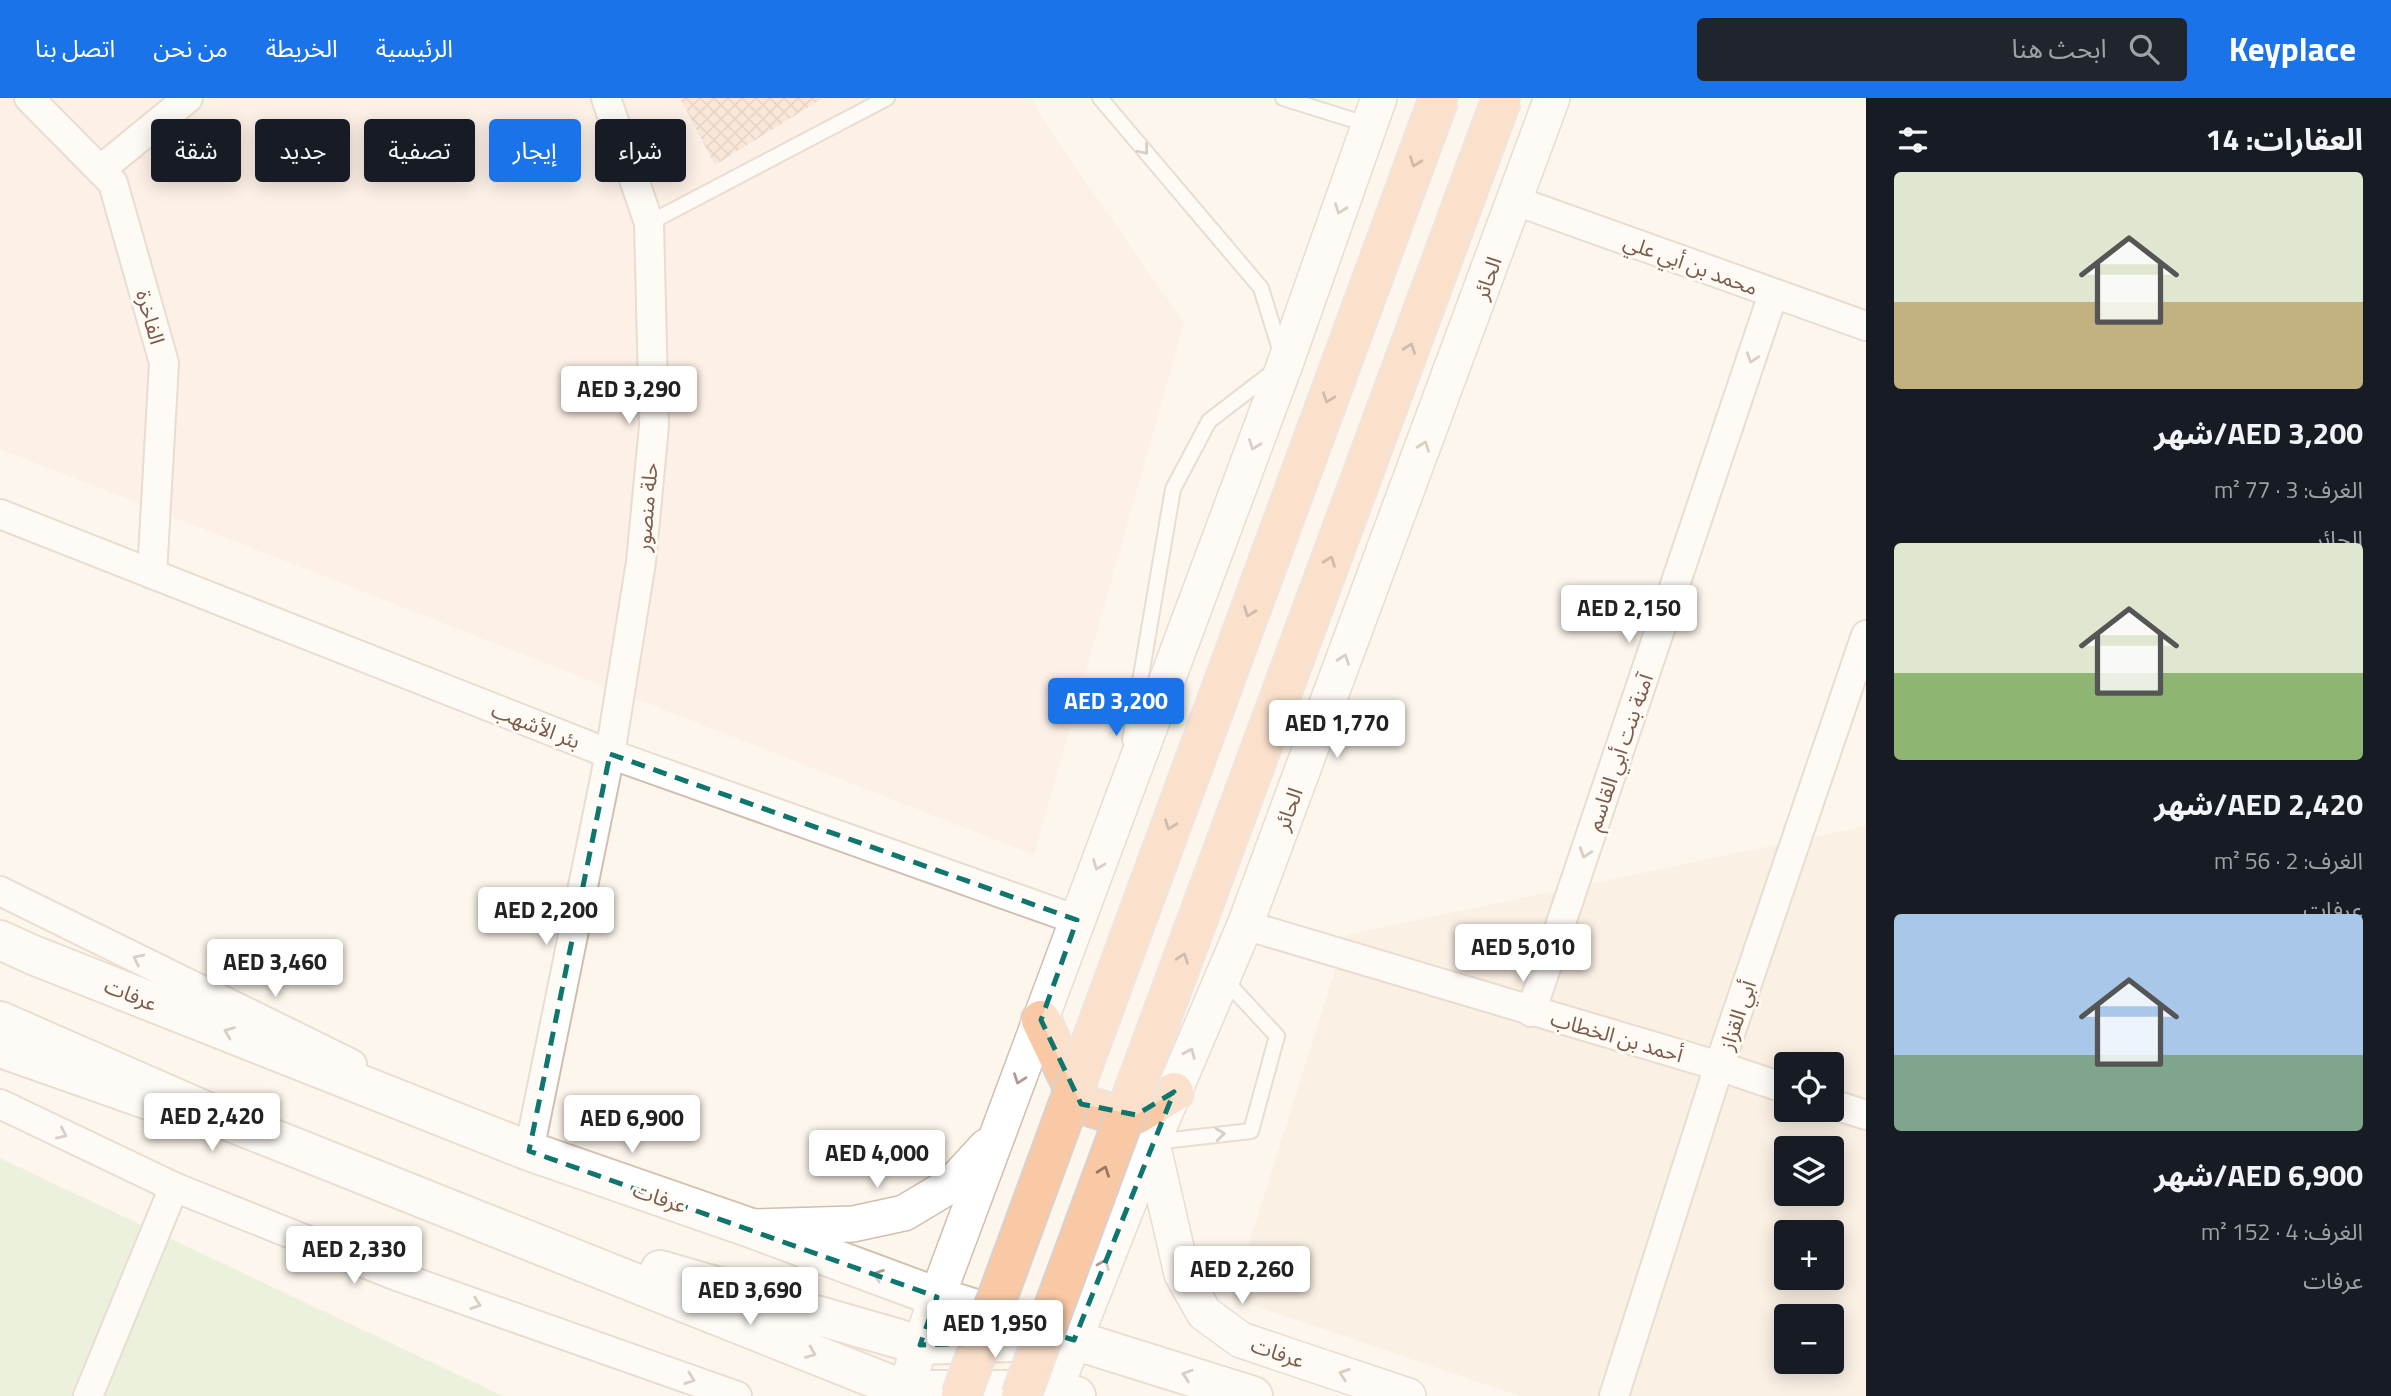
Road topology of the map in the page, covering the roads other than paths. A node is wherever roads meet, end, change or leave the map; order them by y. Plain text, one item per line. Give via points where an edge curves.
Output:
1 (29, 98) edge
2 (188, 98) edge
3 (606, 98) edge
4 (887, 98) edge
5 (1100, 98) edge
6 (1283, 98) edge
7 (1439, 98) edge
8 (1502, 98) edge
9 (1552, 98) edge
10 (1375, 112) edge
11 (100, 170) junction
12 (1516, 201) junction
13 (649, 223) junction
14 (1773, 294) junction
15 (1866, 326) edge
16 (1284, 364) junction
17 (0, 514) edge
18 (152, 574) junction
19 (1866, 635) edge
20 (610, 754) junction
21 (1117, 813) junction
22 (0, 891) edge
23 (1077, 920) junction
24 (1245, 925) junction
25 (0, 940) edge
26 (1223, 977) junction
27 (1531, 1012) junction
28 (1041, 1020) junction
29 (0, 1021) edge
30 (0, 1054) edge
31 (1719, 1066) junction
32 (1774, 1085) edge
33 (1073, 1089) junction
34 (1174, 1092) junction
35 (0, 1104) edge
36 (1844, 1108) edge
37 (1866, 1115) edge
38 (1124, 1117) junction
39 (1000, 1131) junction
40 (1152, 1143) junction
41 (529, 1151) junction
42 (174, 1187) junction
43 (440, 1206) junction
44 (748, 1227) junction
45 (937, 1297) junction
46 (1074, 1340) junction
47 (920, 1345) junction
48 (909, 1394) edge
49 (1051, 1394) edge
50 (88, 1396) edge
51 (737, 1396) edge
52 (961, 1396) edge
53 (1252, 1396) edge
54 (1408, 1396) edge
55 (1614, 1396) edge

1 - 11 street, الفاخرة
2 - 11 street
3 - 13 street, حلة منصور
4 - 13 lane
5 -> 16 lane via 1261,288
6 - 10 lane
7 -> 33 highway, bridge
38 -> 8 highway, bridge
9 - 12 street, الحائر
10 -> 16 street
11 - 18 street, الفاخرة via 113,183 164,362
12 - 14 street, محمد بن أبي علي
24 -> 12 street, الحائر
13 - 20 street, حلة منصور via 654,426 641,562
14 - 15 street, محمد بن أبي علي
14 -> 27 street, آمنة بنت أبي القاسم
16 -> 21 street
16 - 21 lane via 1209,421 1173,489
17 - 18 street, بئر الأشهب
18 - 20 street, بئر الأشهب
19 - 31 street, أبي القزاز
20 - 23 street, بئر الأشهب
20 - 41 street, حلة منصور
21 -> 23 street
41 -> 22 street
23 - 28 street
24 - 26 street, الحائر
24 - 27 street, أحمد بن الخطاب
41 -> 25 main road, عرفات
34 -> 26 street, الحائر
40 -> 26 lane via 1251,1131 1277,1036
27 - 31 street, أحمد بن الخطاب
28 - 33 highway
28 -> 39 street
29 - 43 main road via 220,1118
30 - 43 street
31 - 32 street, أحمد بن الخطاب
31 - 55 street, أبي القزاز
33 - 38 highway via 1081,1104
33 - 52 highway, bridge
34 - 38 highway via 1136,1115
34 - 40 street, الحائر
35 -> 42 street
36 - 37 street
49 -> 38 highway, bridge
39 - 44 street via 951,1185 904,1213 853,1224
39 - 45 street
46 -> 40 street, الحائر
54 -> 40 street, عرفات via 1241,1340 1204,1314 1182,1274
41 - 44 main road, عرفات
42 - 50 street
42 -> 51 street via 394,1275
43 - 47 main road
43 -> 48 main road
45 -> 44 main road, عرفات
45 - 46 main road, عرفات
45 - 47 street
46 - 47 main road
46 - 49 street, الحائر
53 -> 46 main road, عرفات
47 - 48 street
48 - 49 main road

